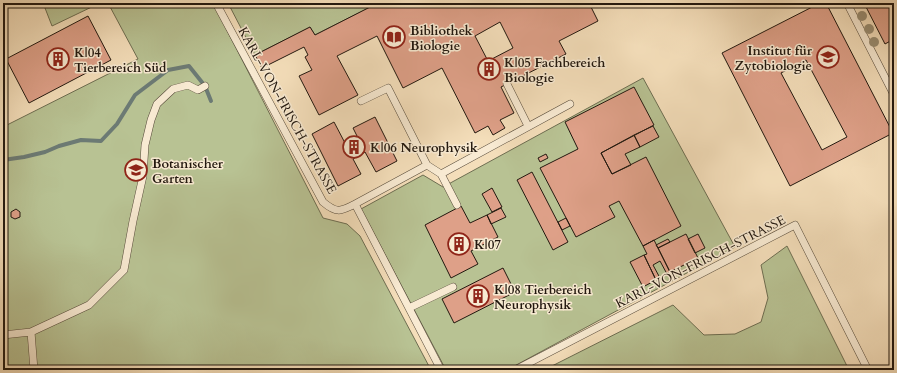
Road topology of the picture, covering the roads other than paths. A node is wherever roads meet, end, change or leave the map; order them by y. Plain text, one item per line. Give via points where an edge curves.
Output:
1 (216, 3) edge
2 (847, 3) edge
3 (507, 84) dead end
4 (205, 86) dead end
5 (894, 95) edge
6 (361, 101) dead end
7 (570, 104) dead end
8 (528, 126) junction
9 (427, 165) junction
10 (441, 174) junction
11 (355, 204) junction
12 (457, 205) dead end
13 (453, 287) dead end
14 (409, 308) junction
15 (31, 332) junction
16 (3, 335) edge
17 (34, 370) edge
18 (441, 370) edge
19 (515, 370) edge
20 (868, 370) edge

1 - 11 lane, KARL-VON-FRISCH-STRASSE via 323,202 331,209 344,210
2 - 5 lane
3 - 8 lane
4 - 15 lane via 198,90 188,85 173,89 157,104 145,145 143,176 124,270 90,305
6 - 9 lane via 388,88
7 - 8 lane
8 - 10 lane
9 - 10 lane
9 - 11 lane, KARL-VON-FRISCH-STRASSE
10 - 12 lane
11 - 14 lane
13 - 14 lane
14 - 18 lane
15 - 16 lane
15 - 17 lane
19 - 20 lane, KARL-VON-FRISCH-STRASSE via 795,225

